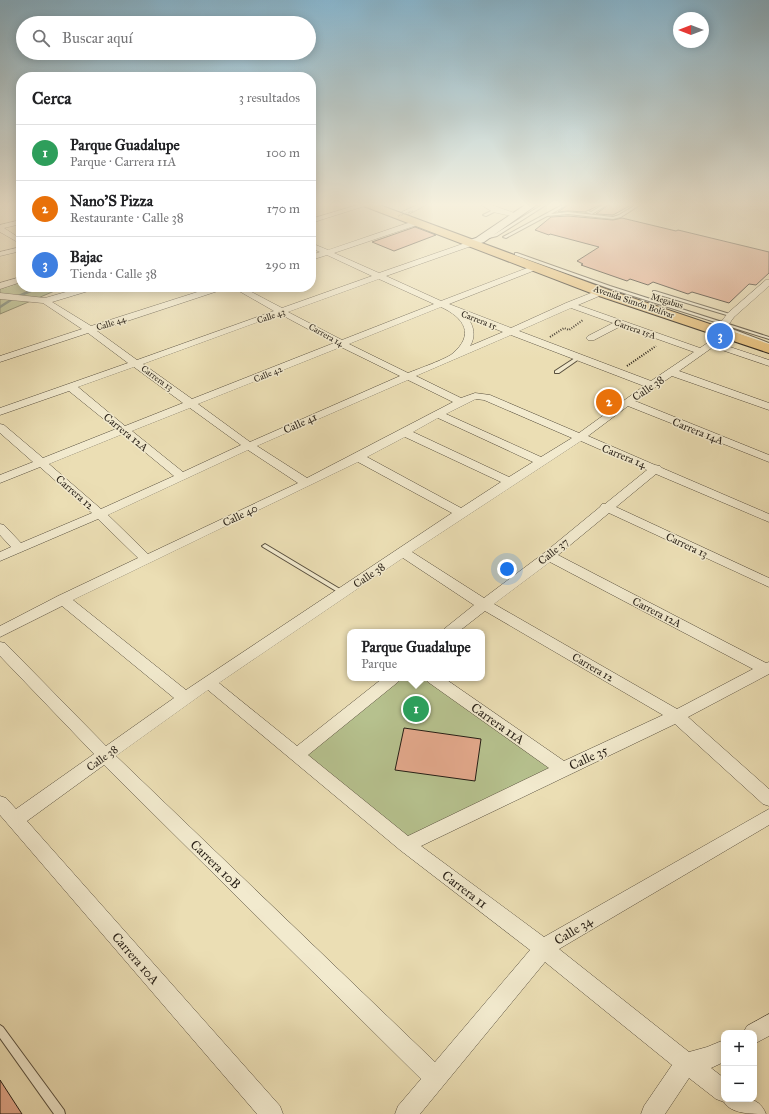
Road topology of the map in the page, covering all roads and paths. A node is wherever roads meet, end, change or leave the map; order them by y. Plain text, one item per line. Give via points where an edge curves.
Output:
1 (333, 255) edge
2 (437, 255) edge
3 (509, 255) edge
4 (519, 255) edge
5 (520, 255) edge
6 (535, 266) junction
7 (561, 271) junction
8 (381, 276) junction
9 (16, 281) edge
10 (769, 282) edge
11 (0, 286) edge
12 (75, 292) edge
13 (206, 292) edge
14 (245, 292) edge
15 (601, 292) junction
16 (654, 292) dead end
17 (679, 293) dead end
18 (2, 297) edge
19 (45, 301) junction
20 (669, 301) junction
21 (442, 304) junction
22 (569, 306) junction
23 (454, 310) junction
24 (283, 312) junction
25 (592, 314) junction
26 (727, 323) junction
27 (619, 324) junction
28 (564, 328) dead end
29 (90, 330) junction
30 (511, 332) junction
31 (769, 336) edge
32 (591, 338) dead end
33 (665, 340) junction
34 (342, 344) junction
35 (712, 344) junction
36 (769, 344) edge
37 (769, 349) edge
38 (701, 351) junction
39 (580, 356) junction
40 (451, 357) junction
41 (0, 359) edge
42 (136, 363) junction
43 (769, 363) edge
44 (618, 371) junction
45 (557, 372) dead end
46 (672, 372) junction
47 (408, 376) junction
48 (652, 385) junction
49 (71, 387) junction
50 (479, 395) joint
51 (461, 402) junction
52 (627, 402) junction
53 (191, 404) junction
54 (769, 407) edge
55 (0, 412) edge
56 (438, 414) junction
57 (0, 427) edge
58 (125, 430) junction
59 (404, 432) junction
60 (580, 437) junction
61 (249, 446) junction
62 (358, 457) junction
63 (769, 459) edge
64 (41, 462) junction
65 (542, 462) junction
66 (656, 468) junction
67 (182, 477) junction
68 (0, 479) edge
69 (510, 482) junction
70 (306, 483) junction
71 (769, 505) edge
72 (606, 508) junction
73 (461, 513) junction
74 (100, 514) junction
75 (764, 516) edge
76 (0, 528) edge
77 (265, 546) dead end
78 (19, 548) junction
79 (403, 552) junction
80 (0, 556) edge
81 (549, 556) junction
82 (146, 560) junction
83 (769, 583) edge
84 (343, 593) junction
85 (63, 599) junction
86 (483, 604) junction
87 (453, 629) edge
88 (0, 632) edge
89 (0, 647) edge
90 (767, 668) edge
91 (389, 681) edge
92 (437, 681) edge
93 (209, 683) junction
94 (185, 698) junction
95 (677, 716) junction
96 (105, 755) junction
97 (298, 755) junction
98 (563, 769) junction
99 (769, 799) edge
100 (0, 803) edge
101 (769, 816) edge
102 (16, 820) junction
103 (406, 845) junction
104 (544, 950) junction
105 (769, 1024) edge
106 (0, 1030) edge
107 (757, 1031) edge
108 (721, 1052) edge
109 (686, 1063) junction
110 (436, 1078) junction
111 (721, 1089) edge
112 (738, 1102) edge
113 (60, 1114) edge
114 (272, 1114) edge
115 (406, 1114) edge
116 (652, 1114) edge
117 (755, 1114) edge

1 - 8 street, Carrera 15
2 - 8 street, Calle 43
3 - 6 main road, Avenida Simón Bolívar
4 - 7 lane, Megabus
5 - 20 main road, Avenida Simón Bolívar
6 - 15 main road, Avenida Simón Bolívar
6 - 21 street, Calle 42
7 - 31 lane, Megabus
7 - 36 lane, Megabus via 604,290
8 - 21 street, Carrera 15
8 - 24 street, Calle 43
9 - 11 street
10 - 26 street
12 - 19 street
13 - 29 street, Calle 44
14 - 24 street, Carrera 14
15 - 22 street, Calle 41
15 - 26 main road, Avenida Simón Bolívar
16 - 20 lane
17 - 20 lane
18 - 19 street, Carrera 13
19 - 29 street, Carrera 13
20 - 26 main road, Avenida Simón Bolívar
21 - 23 street, Carrera 15
21 - 34 street, Calle 42
22 - 25 street, Carrera 15A
22 - 30 street, Calle 41
23 - 30 street, Carrera 15
23 - 40 street via 463,317 470,333 465,348
24 - 34 street, Carrera 14
24 - 42 street, Calle 43
25 - 27 street, Carrera 15A
25 - 28 path via 568,330
26 - 31 main road, Avenida Simón Bolívar
26 - 35 street, Calle 38
26 - 37 main road, Avenida Simón Bolívar
27 - 32 street
27 - 33 street, Carrera 15A
29 - 41 street, Calle 44
29 - 42 street, Carrera 13
30 - 39 street, Carrera 15
30 - 40 street, Calle 41
33 - 38 street, Carrera 15A
33 - 44 path
34 - 47 street, Carrera 14
34 - 53 street, Calle 42
35 - 38 street, Calle 38
35 - 43 street
38 - 46 street, Calle 38
39 - 44 street, Carrera 15
39 - 45 lane
40 - 47 street, Calle 41
42 - 49 street, Calle 43
42 - 53 street, Carrera 13
44 - 48 street, Carrera 15
46 - 48 street, Calle 38
46 - 54 street
47 - 51 street, Carrera 14
47 - 61 street, Calle 41
48 - 52 street, Calle 38
49 - 55 street, Calle 43
49 - 58 street, Carrera 12A
50 - 51 street, Calle 40
50 - 60 street, Carrera 14
51 - 56 street, Calle 40
52 - 60 street, Calle 38
52 - 63 street, Carrera 14A
53 - 58 street, Calle 42
53 - 61 street, Carrera 13
56 - 59 street, Calle 40
56 - 65 street
57 - 64 street, Carrera 12
58 - 64 street, Calle 42
58 - 67 street, Carrera 12A
59 - 62 street, Calle 40
59 - 69 street
60 - 65 street, Calle 38
60 - 66 street, Carrera 14
61 - 67 street, Calle 41
61 - 70 street, Carrera 13
62 - 70 street, Calle 40
62 - 73 street
64 - 68 street, Calle 42
64 - 74 street, Carrera 12
65 - 69 street, Calle 38
66 - 72 street, Calle 37
66 - 75 street, Carrera 14
67 - 74 street, Calle 41
69 - 73 street, Calle 38
70 - 82 street, Calle 40
71 - 75 street
72 - 81 street, Calle 37
72 - 83 street, Carrera 13
73 - 79 street, Calle 38
74 - 78 street, Calle 41
74 - 82 street, Carrera 12
76 - 78 street
77 - 84 lane
78 - 80 street, Calle 41
79 - 84 street, Calle 38
79 - 86 street, Carrera 12
81 - 86 street, Calle 37
81 - 90 street, Carrera 12A
82 - 85 street, Calle 40
84 - 93 street, Calle 38
85 - 88 street, Calle 40
85 - 94 street
86 - 87 street, Calle 37
86 - 95 street, Carrera 12
89 - 96 street, Carrera 10B
90 - 95 street, Calle 35
91 - 97 street
92 - 98 street, Carrera 11A
93 - 94 street, Calle 38
93 - 97 street, Carrera 11
94 - 96 street, Calle 38
95 - 98 street, Calle 35
95 - 99 street, Carrera 12
96 - 102 street, Calle 38
96 - 110 street, Carrera 10B
97 - 103 street, Carrera 11
98 - 103 street, Calle 35
100 - 102 street, Carrera 10A
101 - 104 street, Calle 34 via 556,939
102 - 114 street, Carrera 10A
103 - 104 street, Carrera 11
104 - 109 street, Carrera 11
104 - 110 street, Calle 34
105 - 107 street
106 - 113 lane
108 - 109 street
109 - 111 street, Carrera 11
109 - 116 street
110 - 115 street, Calle 34
112 - 117 street

